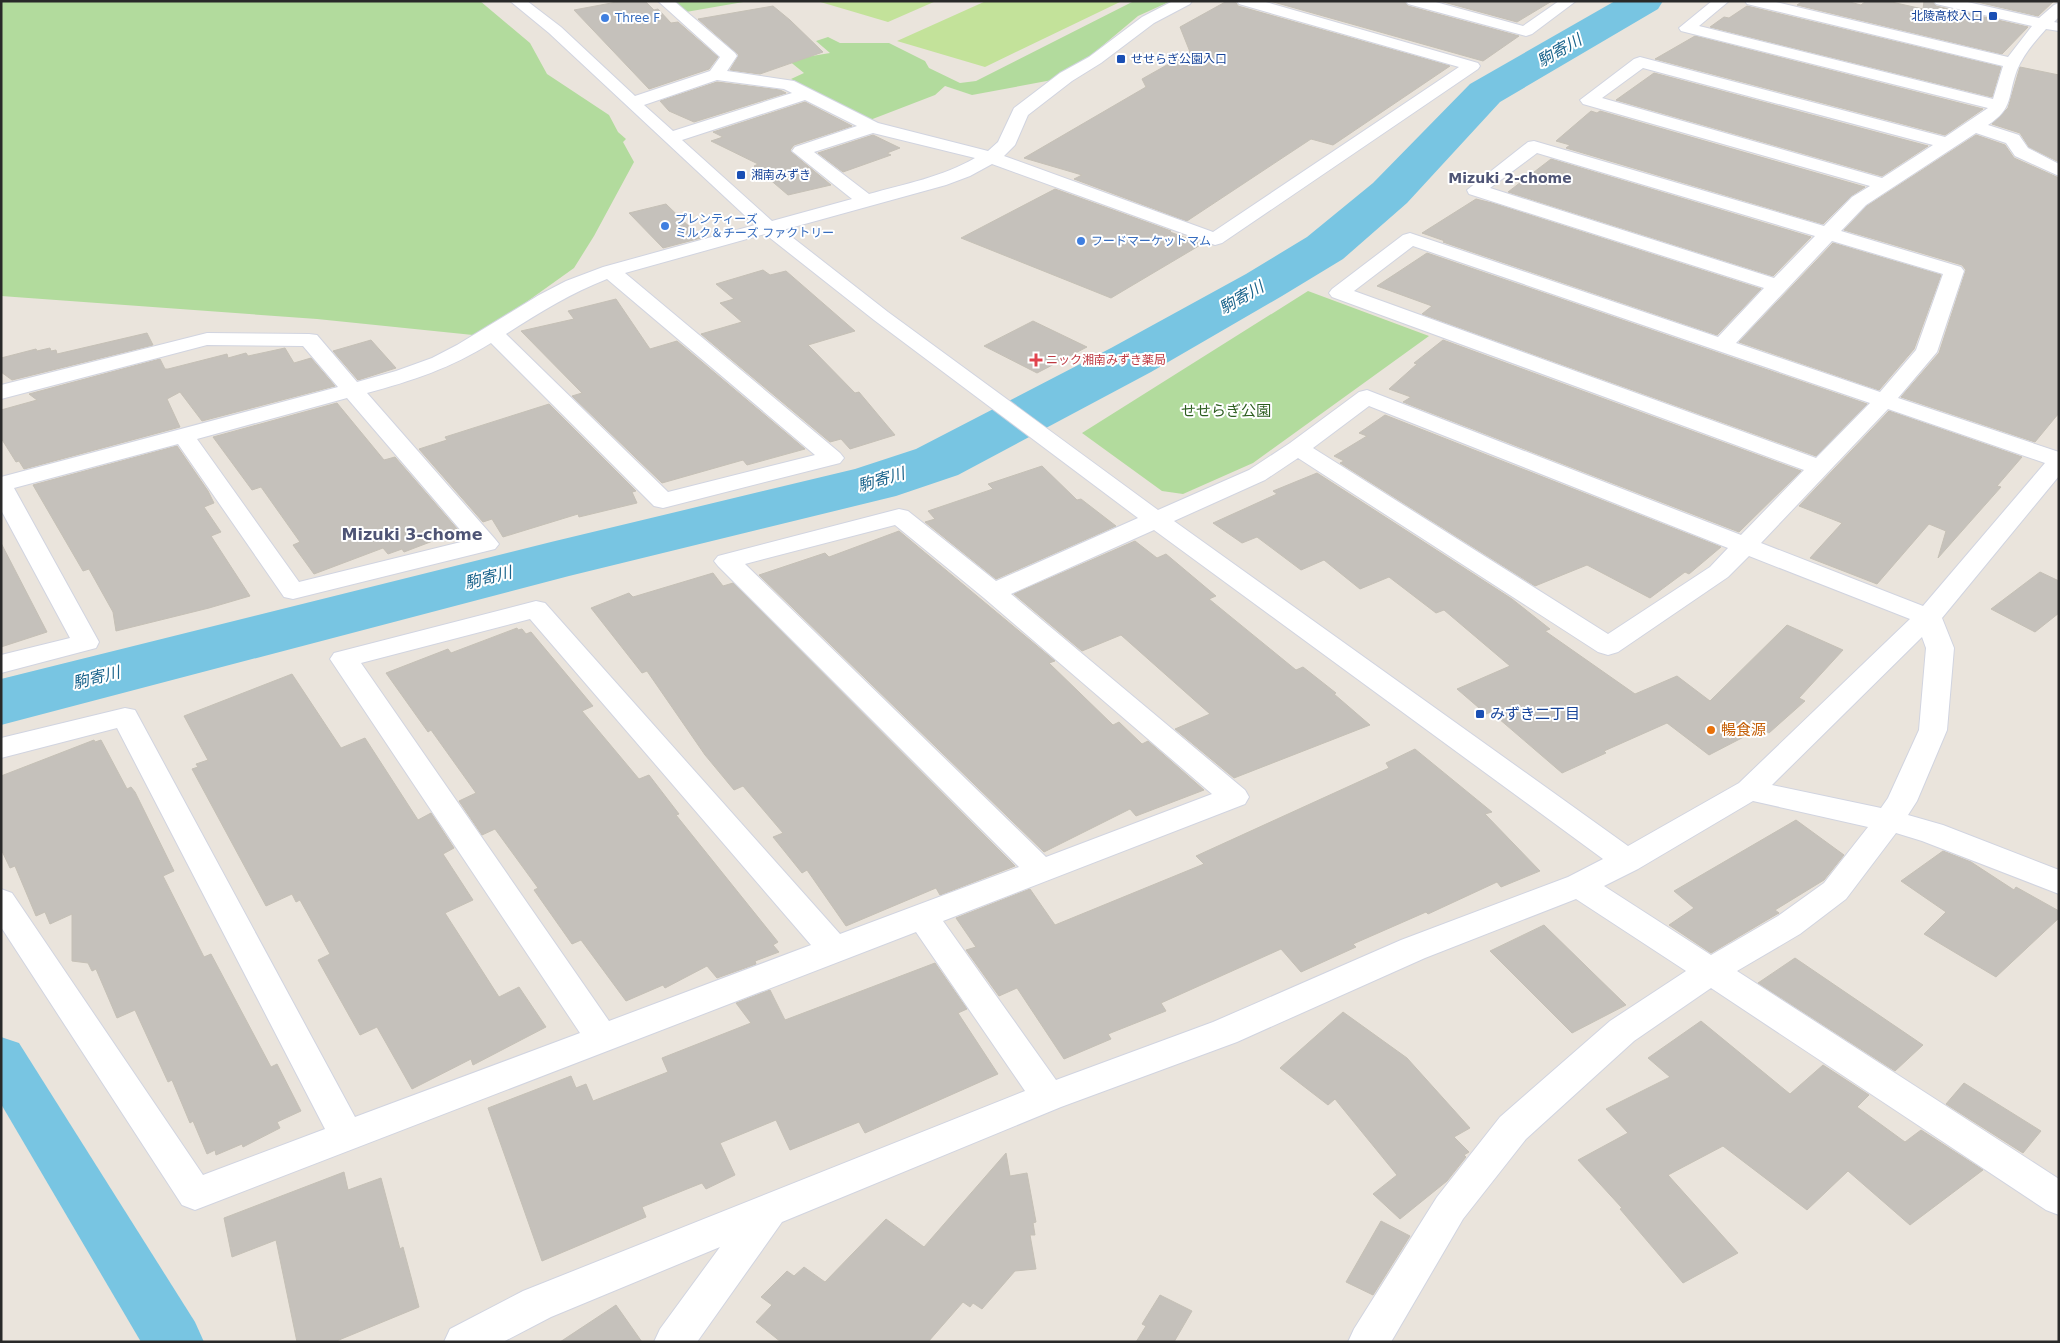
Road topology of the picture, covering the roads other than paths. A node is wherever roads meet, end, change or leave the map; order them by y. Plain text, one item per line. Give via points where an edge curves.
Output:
1 (516, 1) edge
2 (665, 1) edge
3 (1185, 1) edge
4 (1244, 1) edge
5 (1413, 1) edge
6 (1569, 1) edge
7 (1722, 1) edge
8 (1752, 1) edge
9 (1941, 1) edge
10 (2059, 8) edge
11 (2051, 26) edge
12 (2012, 64) junction
13 (716, 75) junction
14 (807, 94) junction
15 (632, 103) junction
16 (2000, 106) junction
17 (1973, 126) junction
18 (872, 127) junction
19 (670, 138) junction
20 (1946, 143) junction
21 (991, 157) junction
22 (2059, 171) edge
23 (1884, 184) junction
24 (866, 201) junction
25 (768, 227) junction
26 (1828, 233) junction
27 (610, 271) junction
28 (1778, 286) junction
29 (492, 332) junction
30 (1722, 345) junction
31 (353, 391) junction
32 (1, 392) edge
33 (1884, 400) junction
34 (183, 435) junction
35 (1298, 448) junction
36 (2059, 461) edge
37 (1820, 468) junction
38 (1, 485) edge
39 (1155, 519) junction
40 (1746, 546) junction
41 (993, 592) junction
42 (1928, 617) junction
43 (1, 664) edge
44 (1, 748) edge
45 (1750, 790) junction
46 (1890, 821) junction
47 (1627, 861) junction
48 (1042, 872) junction
49 (2059, 883) edge
50 (1579, 886) junction
51 (1, 901) edge
52 (923, 917) junction
53 (835, 950) junction
54 (1712, 971) junction
55 (602, 1038) junction
56 (1049, 1097) junction
57 (347, 1136) junction
58 (2059, 1199) edge
59 (770, 1210) junction
60 (464, 1342) edge
61 (674, 1342) edge
62 (1368, 1342) edge

1 - 15 street via 555,30
2 - 13 street via 729,56
3 - 21 street via 1148,20 1020,112 1006,145
4 - 21 street via 1472,66 1215,239
5 - 6 street via 1526,31
7 - 16 street via 1687,28
8 - 12 street
9 - 11 street
10 - 11 street
11 - 12 street
12 - 16 street
13 - 14 street via 788,85
13 - 15 street
14 - 18 street
14 - 19 street
15 - 19 street
16 - 17 street
17 - 20 street
17 - 22 street via 2013,139 2020,152
18 - 21 street
18 - 24 street via 801,151
19 - 25 street
20 - 23 street
20 - 23 street via 1640,62 1589,100
21 - 24 street via 939,181
23 - 26 street via 1859,201
24 - 25 street
25 - 27 street
25 - 39 street via 881,316
26 - 28 street
26 - 28 street via 1534,146 1476,190
26 - 33 street via 1954,271 1926,352
27 - 29 street via 573,285
27 - 29 street via 832,458 663,501
28 - 30 street
29 - 31 street via 440,363
30 - 33 street
30 - 37 street via 1410,239 1338,293
31 - 32 street via 310,340 207,339
31 - 34 street
31 - 34 street via 486,544 293,591
33 - 36 street
33 - 37 street
34 - 38 street
35 - 39 street via 1256,475
35 - 40 street via 1367,397
35 - 40 street via 1608,646 1719,572
36 - 42 street
37 - 40 street
38 - 43 street via 86,642
39 - 41 street
39 - 47 street
40 - 42 street
41 - 48 street via 1234,797
41 - 48 street via 899,516 727,561
42 - 45 street
42 - 46 street via 1940,648 1932,730
44 - 57 street via 125,716
45 - 46 street
45 - 47 street
46 - 49 street via 1932,833
46 - 54 street via 1835,891 1789,925
47 - 50 street
48 - 52 street
50 - 54 street
50 - 56 street via 1413,949 1226,1032
51 - 57 street via 195,1194
52 - 53 street
52 - 56 street
53 - 55 street
53 - 55 street via 536,609 344,659
54 - 58 street
54 - 62 street via 1622,1031 1513,1128 1450,1208
55 - 57 street
56 - 59 street
59 - 60 street via 537,1304
59 - 61 street

